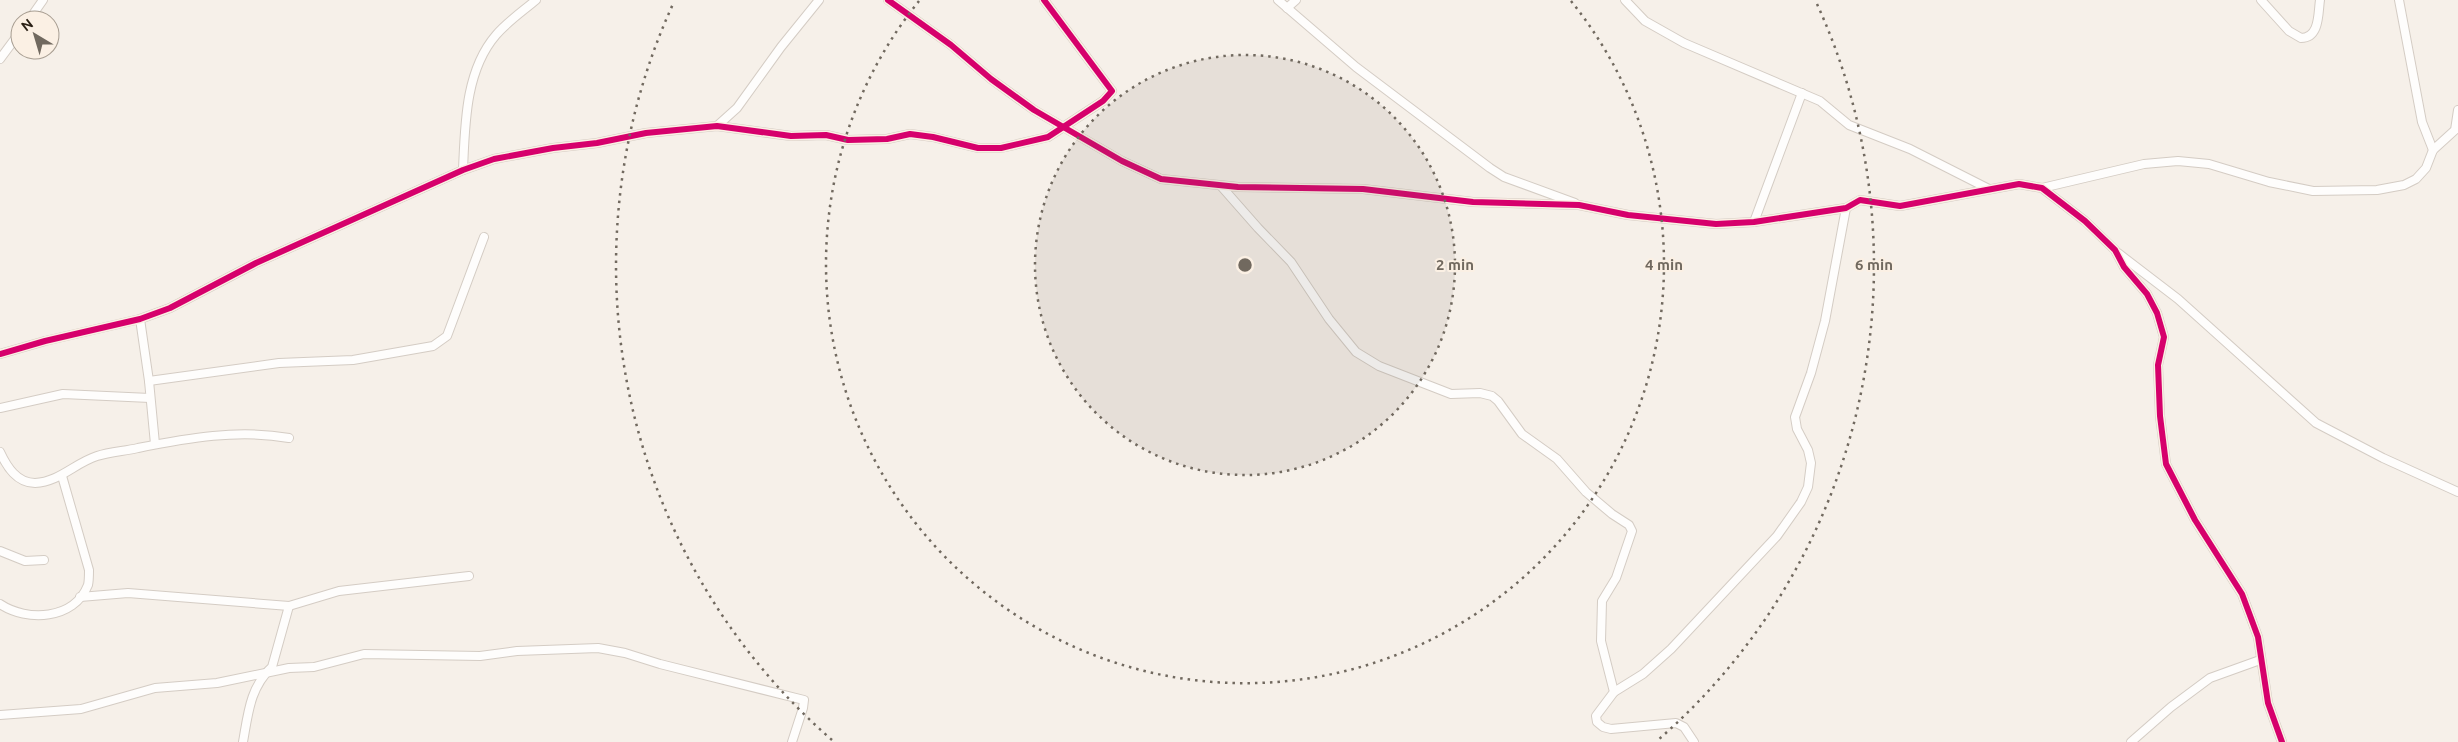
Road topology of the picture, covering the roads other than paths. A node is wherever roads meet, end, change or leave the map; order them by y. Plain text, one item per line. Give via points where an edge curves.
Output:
1 (536, 0) edge
2 (819, 0) edge
3 (888, 0) edge
4 (1044, 0) edge
5 (1278, 0) edge
6 (1296, 0) edge
7 (1625, 0) edge
8 (2261, 0) edge
9 (2320, 0) edge
10 (2399, 0) edge
11 (1287, 8) junction
12 (10, 46) edge
13 (0, 59) edge
14 (1802, 93) junction
15 (2458, 110) edge
16 (717, 126) junction
17 (1062, 128) junction
18 (2433, 150) junction
19 (464, 170) junction
20 (1221, 186) junction
21 (2042, 188) junction
22 (1989, 189) junction
23 (1579, 205) junction
24 (1846, 208) junction
25 (1754, 222) junction
26 (484, 237) dead end
27 (2115, 250) junction
28 (140, 319) junction
29 (0, 354) edge
30 (150, 381) junction
31 (150, 398) junction
32 (0, 408) edge
33 (289, 438) dead end
34 (155, 444) junction
35 (0, 452) edge
36 (62, 476) junction
37 (2458, 492) edge
38 (0, 551) edge
39 (44, 560) dead end
40 (469, 576) dead end
41 (80, 597) junction
42 (0, 604) edge
43 (289, 606) junction
44 (2260, 660) junction
45 (265, 674) junction
46 (1614, 692) junction
47 (0, 715) edge
48 (243, 742) edge
49 (792, 742) edge
50 (1694, 742) edge
51 (2131, 742) edge
52 (2282, 742) edge

1 - 19 street via 496,34 483,52 465,114
2 - 16 street via 737,108
3 - 17 street via 951,45 1016,98
4 - 17 street via 1112,89 1104,101
5 - 11 street
6 - 11 street
7 - 14 street via 1646,21 1684,43
8 - 9 street via 2289,31 2301,38 2316,28
10 - 18 street via 2422,122
11 - 23 street via 1356,67 1490,168 1504,177
12 - 13 street
14 - 22 street via 1820,101 1849,125 1910,149
14 - 25 street
15 - 18 street via 2455,130
16 - 17 street via 791,136 826,135 848,140 887,140 910,134 989,149 1042,140
16 - 19 street via 646,133 536,151 494,159
17 - 20 street via 1154,177
18 - 21 street via 2426,168 2416,179 2404,185 2377,190 2313,191 2209,164 2178,162 2144,164
19 - 28 street via 256,264 170,308
20 - 23 street via 1355,188 1472,202
20 - 46 street via 1291,262 1329,319 1356,352 1379,366 1451,394 1492,396 1522,434 1557,459 1598,503 1629,525 1632,531 1630,542 1616,578 1604,594 1601,608 1601,640
21 - 22 street via 2020,184
21 - 27 street via 2085,221
22 - 24 street via 1900,206 1860,200
23 - 25 street via 1680,221 1716,224
24 - 25 street
24 - 46 street via 1820,341 1795,417 1811,464 1808,487 1801,502 1777,536 1671,649 1644,674
26 - 30 street via 447,336 433,346 353,360 278,363
27 - 37 street via 2178,299 2316,423
27 - 44 street via 2124,268 2147,294 2164,337 2158,366 2166,464 2200,528 2242,594 2258,637
28 - 29 street
28 - 30 street
30 - 31 street
31 - 32 street via 63,394
31 - 34 street
33 - 34 street via 262,433 224,434
34 - 36 street via 98,456
35 - 36 street via 7,466 26,481 36,483
36 - 41 street via 89,570 88,585
38 - 39 street via 25,561
40 - 43 street via 339,591
41 - 42 street via 66,610 49,615 28,616
41 - 43 street via 128,593
43 - 45 street via 272,667
44 - 51 street via 2210,678 2170,707
44 - 52 street via 2268,704
45 - 47 street via 217,683 155,688 81,708
45 - 48 street via 251,697
45 - 49 street via 289,668 314,667 364,654 447,657 606,649 804,700
46 - 50 street via 1596,716 1599,726 1611,729 1676,723 1684,727

